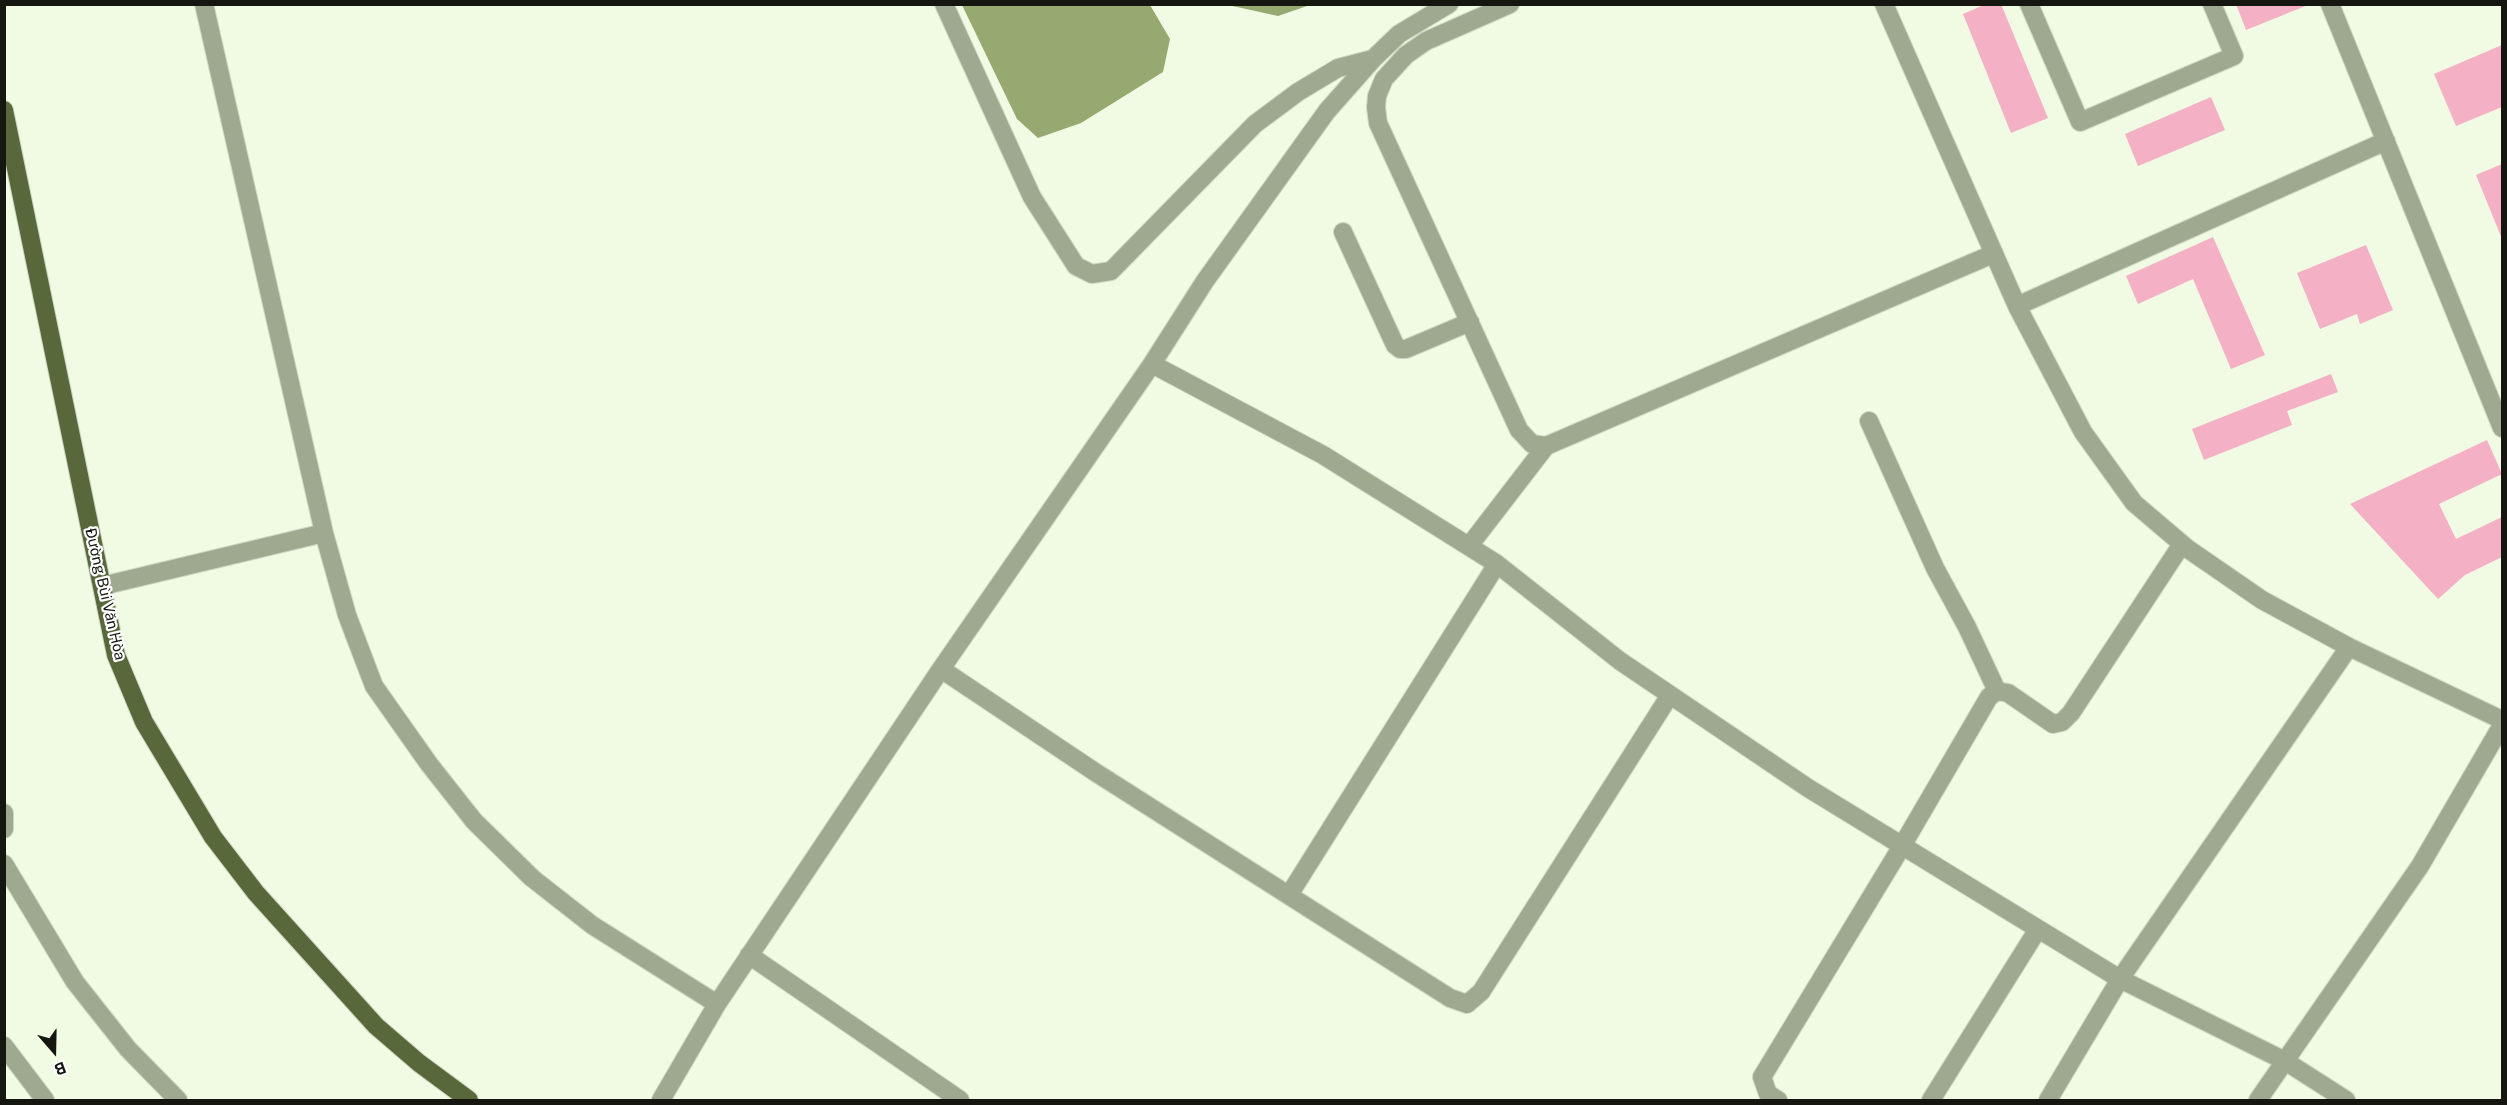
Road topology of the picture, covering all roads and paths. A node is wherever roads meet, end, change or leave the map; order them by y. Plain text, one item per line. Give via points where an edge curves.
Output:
1 (204, 4) edge
2 (944, 4) edge
3 (1449, 4) edge
4 (1510, 4) edge
5 (1884, 4) edge
6 (2029, 4) edge
7 (2212, 4) edge
8 (2330, 4) edge
9 (1373, 59) junction
10 (4, 110) edge
11 (2386, 141) junction
12 (1343, 232) dead end
13 (1993, 254) junction
14 (2017, 306) junction
15 (1470, 322) junction
16 (1152, 364) junction
17 (1869, 421) dead end
18 (2502, 428) edge
19 (1546, 446) junction
20 (324, 533) junction
21 (2182, 544) junction
22 (1469, 546) junction
23 (1497, 564) junction
24 (102, 586) junction
25 (2349, 647) junction
26 (941, 669) junction
27 (1997, 691) junction
28 (1670, 695) junction
29 (2502, 722) edge
30 (4, 813) edge
31 (4, 829) edge
32 (1902, 846) junction
33 (4, 864) edge
34 (1289, 895) junction
35 (2038, 929) junction
36 (749, 955) junction
37 (2120, 979) junction
38 (717, 1004) junction
39 (4, 1046) edge
40 (2285, 1061) junction
41 (45, 1101) edge
42 (178, 1101) edge
43 (469, 1101) edge
44 (661, 1101) edge
45 (960, 1101) edge
46 (1778, 1101) edge
47 (1930, 1101) edge
48 (2048, 1101) edge
49 (2258, 1101) edge
50 (2346, 1101) edge

1 - 20 street
2 - 9 street via 1032,198 1076,266 1092,274 1111,271 1255,124 1338,68
3 - 9 street via 1399,34
4 - 15 street via 1426,41 1406,55 1384,79 1377,96 1378,123
5 - 13 street
6 - 7 street via 2080,122 2234,56
8 - 11 street
9 - 16 street via 1327,111 1204,281
10 - 24 main road, Đường Bùi Văn Hòa
11 - 14 street
11 - 18 street
12 - 15 street via 1400,349
13 - 14 street
13 - 19 street
14 - 21 street via 2083,432 2134,503
15 - 19 street via 1519,430 1532,444
16 - 22 street via 1323,455
16 - 26 street
17 - 27 street via 1935,568
19 - 22 street
20 - 24 street
20 - 38 street via 347,615 374,686 474,821 532,878 592,925
21 - 25 street via 2262,600
21 - 27 street via 2062,722 2053,724 2008,693
22 - 23 street
23 - 28 street via 1620,661
23 - 34 street
24 - 43 main road, Đường Bùi Văn Hòa via 116,655 144,722 213,837 256,893 375,1026
25 - 29 street
25 - 37 street
26 - 34 street
26 - 36 street
27 - 32 street via 1989,698
28 - 32 street
28 - 34 street via 1481,992 1467,1004 1450,998
29 - 40 street via 2420,866
30 - 31 street
32 - 35 street
32 - 46 street via 1762,1077 1768,1094
33 - 42 street via 75,982 128,1049
35 - 37 street
35 - 47 street
36 - 38 street
36 - 45 street
37 - 40 street
37 - 48 street
38 - 44 street
39 - 41 street
40 - 49 street
40 - 50 street

